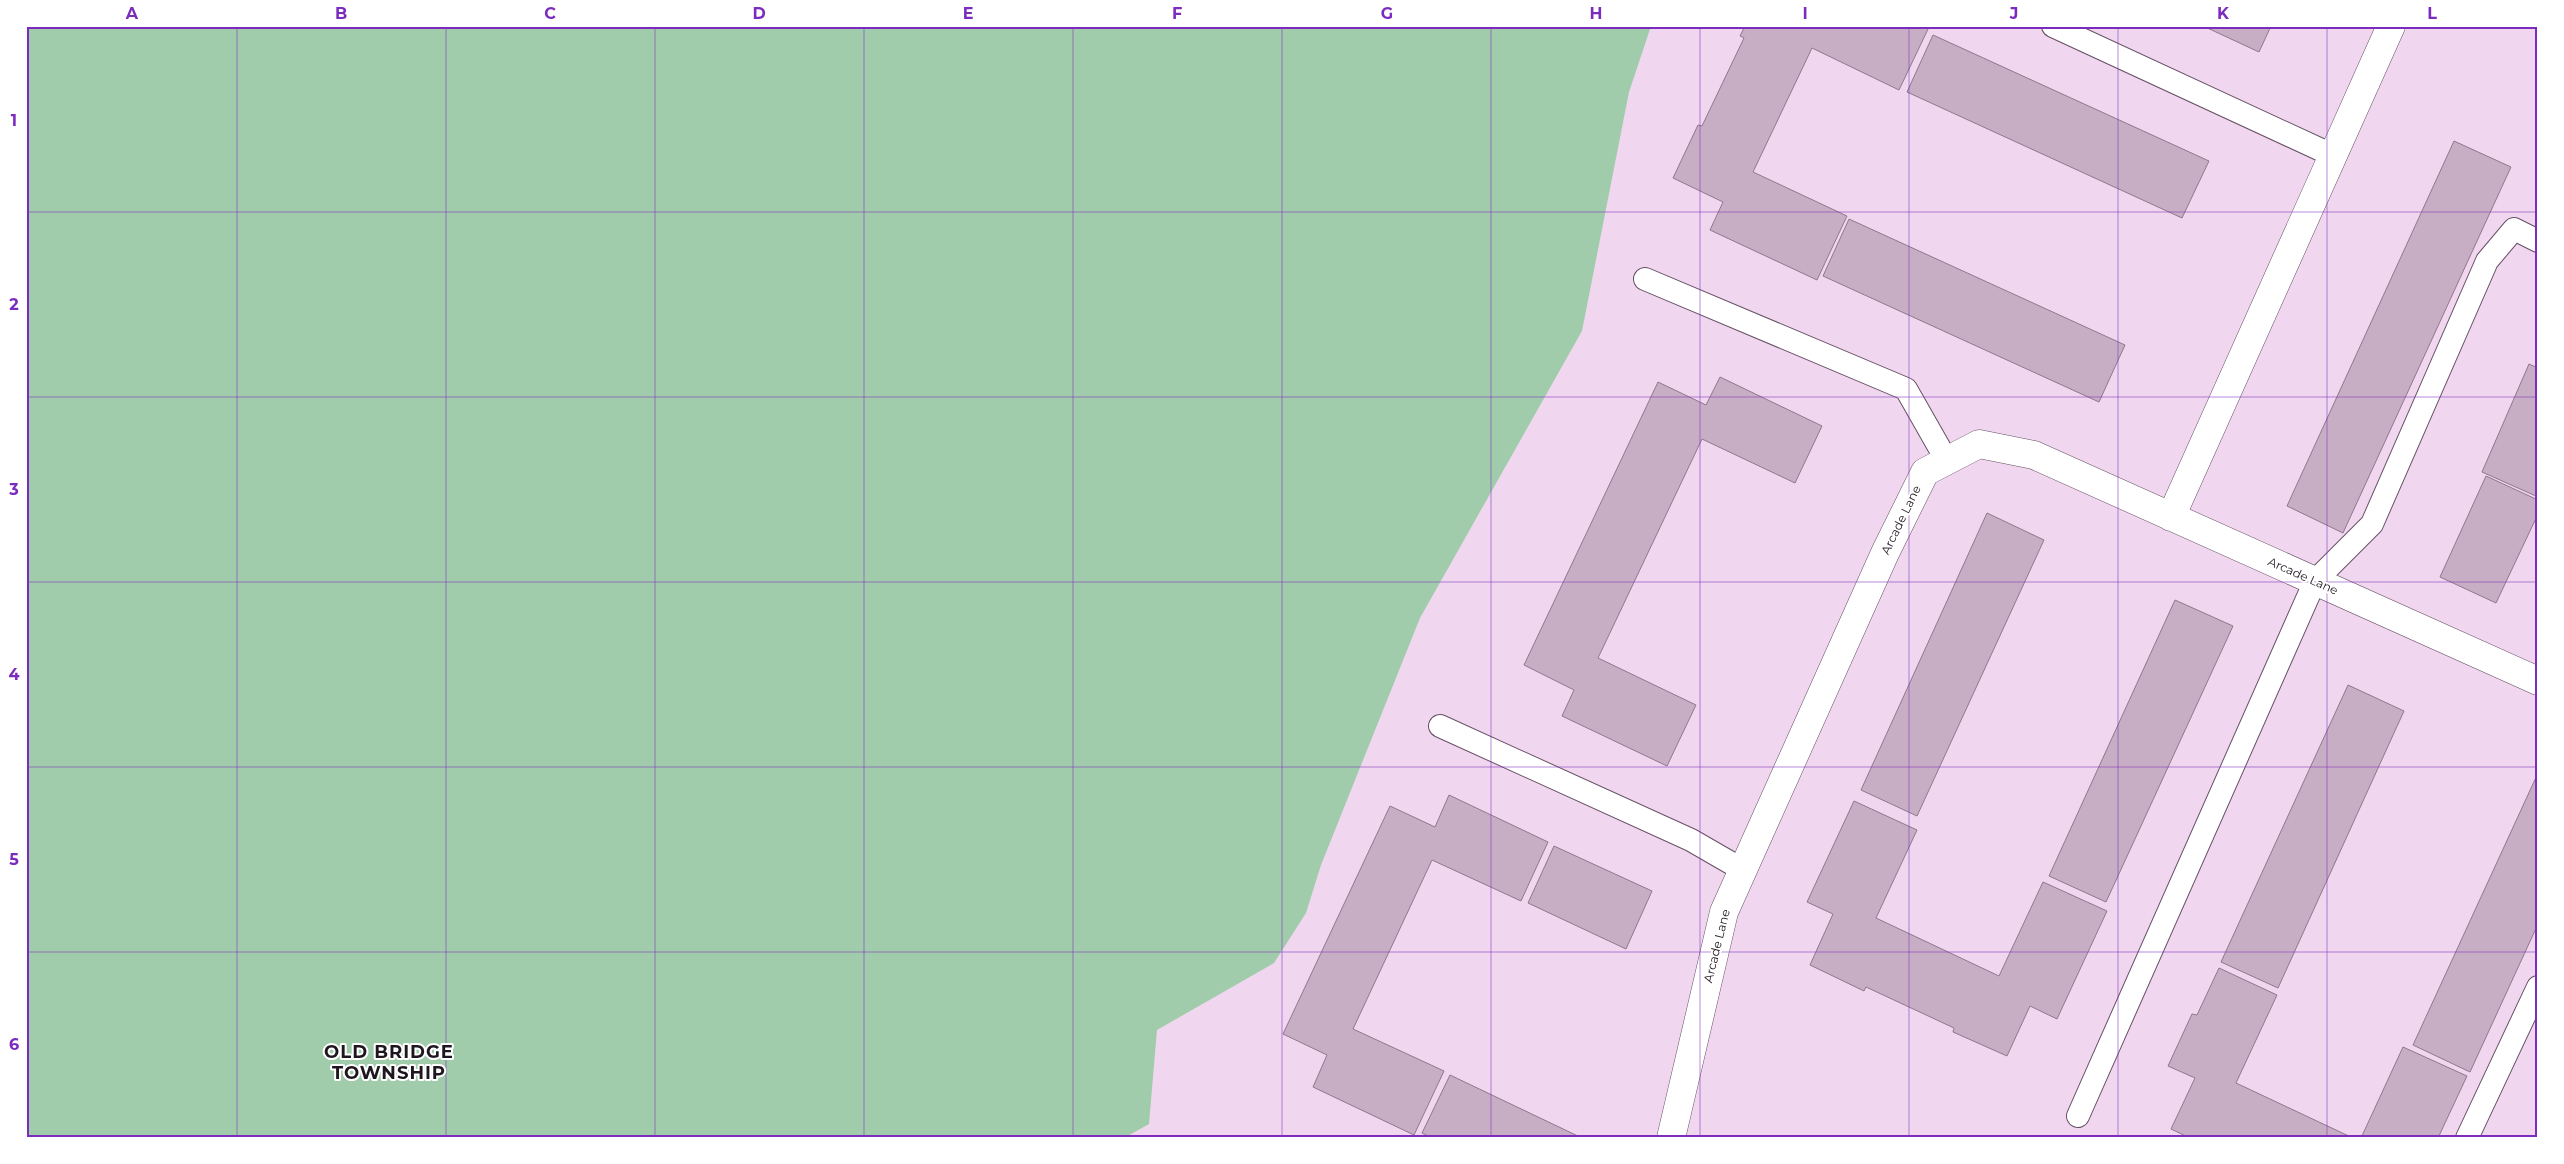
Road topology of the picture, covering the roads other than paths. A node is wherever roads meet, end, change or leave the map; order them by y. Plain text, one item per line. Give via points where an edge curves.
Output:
1 (2053, 26) edge
2 (2390, 26) edge
3 (2332, 155) junction
4 (2538, 241) edge
5 (1644, 279) dead end
6 (1947, 461) junction
7 (2171, 517) junction
8 (2315, 581) junction
9 (2538, 681) edge
10 (1440, 726) dead end
11 (1743, 870) junction
12 (2538, 987) edge
13 (2078, 1116) dead end
14 (1671, 1138) edge
15 (2467, 1138) edge

1 - 3 lane
2 - 3 street
3 - 7 street
4 - 8 lane via 2514,229 2487,261 2372,524
5 - 6 lane via 1906,389
6 - 7 street, Arcade Lane via 1979,444 2034,455
6 - 11 street, Arcade Lane via 1925,472
7 - 8 street, Arcade Lane
8 - 9 street, Arcade Lane
8 - 13 lane
10 - 11 lane via 1691,840
11 - 14 street, Arcade Lane via 1724,912
12 - 15 lane

